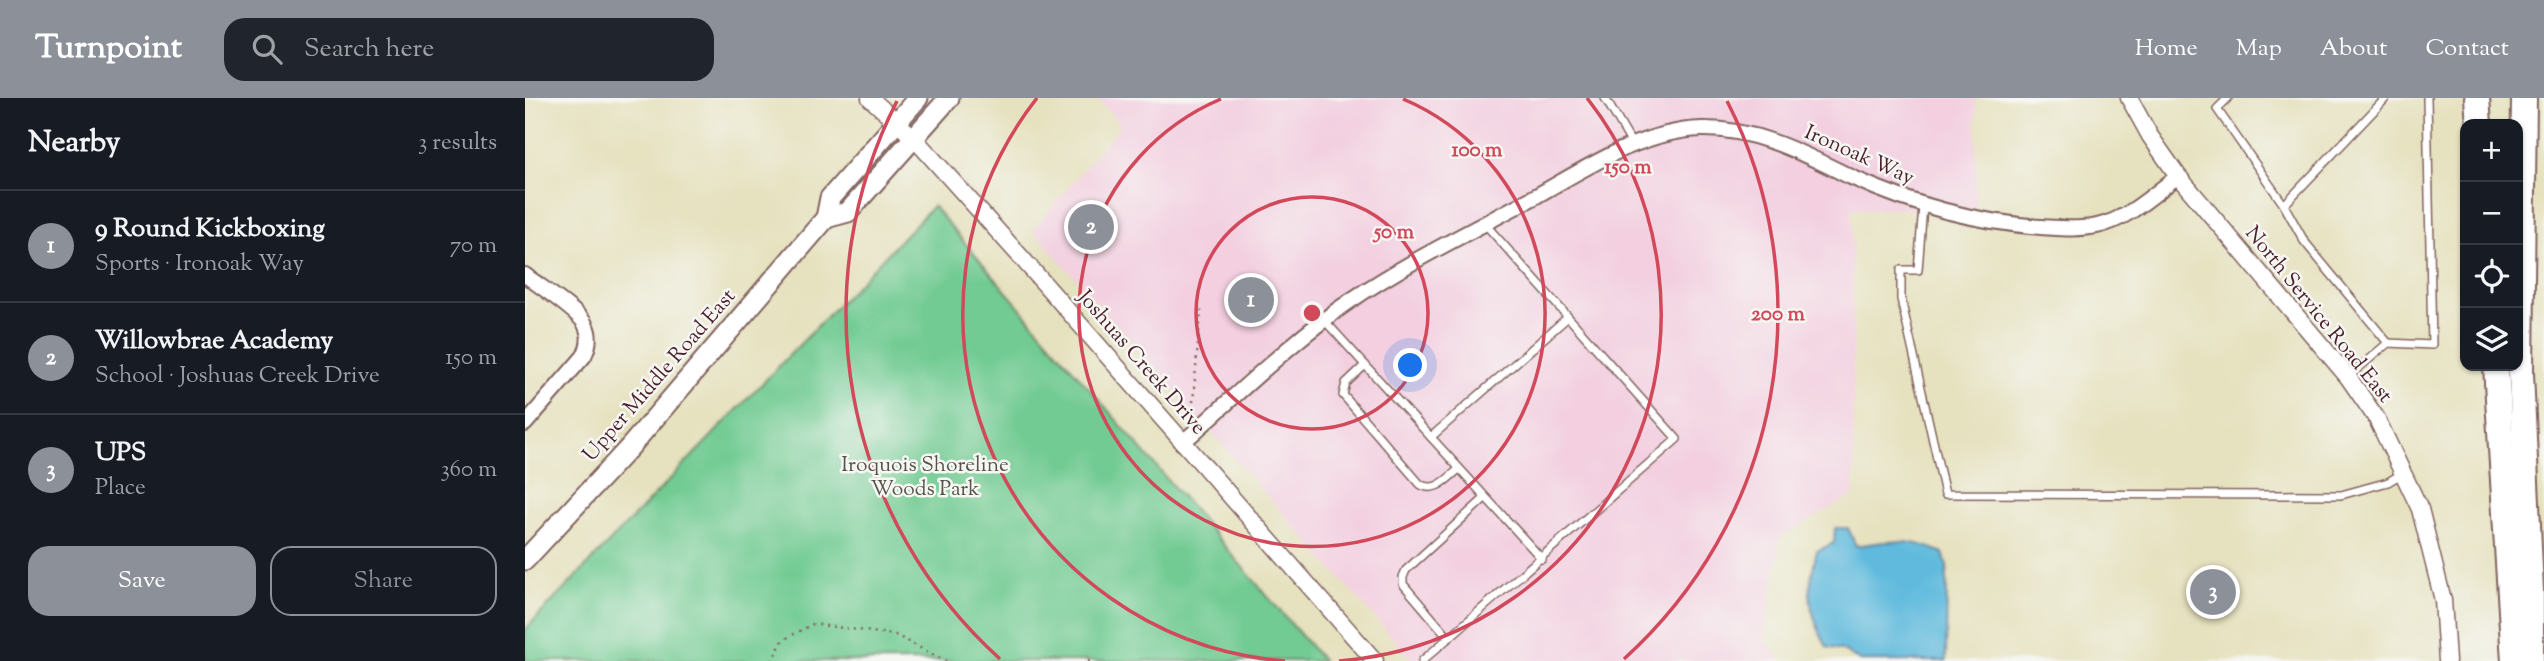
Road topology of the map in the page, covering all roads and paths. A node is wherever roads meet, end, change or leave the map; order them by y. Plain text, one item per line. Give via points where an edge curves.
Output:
1 (870, 98) edge
2 (918, 98) edge
3 (949, 98) edge
4 (1605, 98) edge
5 (2129, 98) edge
6 (2228, 98) edge
7 (2386, 98) edge
8 (2427, 98) edge
9 (2477, 98) edge
10 (2524, 98) edge
11 (2479, 119) edge
12 (897, 121) junction
13 (914, 138) junction
14 (1632, 144) junction
15 (2178, 176) junction
16 (2284, 205) junction
17 (1923, 206) junction
18 (826, 218) junction
19 (1485, 224) junction
20 (525, 275) edge
21 (1201, 310) dead end
22 (1568, 317) junction
23 (1325, 321) junction
24 (2388, 343) junction
25 (1366, 365) junction
26 (2496, 371) edge
27 (2348, 377) junction
28 (1193, 402) dead end
29 (525, 424) edge
30 (1431, 437) junction
31 (1182, 443) junction
32 (1459, 469) junction
33 (2404, 472) junction
34 (1485, 498) junction
35 (1542, 559) junction
36 (525, 560) edge
37 (1449, 638) junction
38 (772, 661) edge
39 (946, 661) edge
40 (1088, 661) edge
41 (1095, 661) edge
42 (1375, 661) edge
43 (1422, 661) edge
44 (2447, 661) edge
45 (2514, 661) edge
46 (2531, 661) edge

1 - 12 street, Joshuas Creek Drive
2 - 12 main road, Upper Middle Road East
3 - 13 main road, Upper Middle Road East
4 - 14 lane
5 - 15 street, North Service Road East
6 - 16 lane via 2217,109
7 - 16 lane
8 - 24 lane via 2432,345
9 - 11 highway
10 - 46 highway via 2521,373
12 - 13 street, Joshuas Creek Drive
12 - 18 main road, Upper Middle Road East via 830,198
13 - 18 main road, Upper Middle Road East via 848,212
13 - 31 street, Joshuas Creek Drive
14 - 17 street, Ironoak Way via 1686,131 1730,131 1778,143
14 - 19 street, Ironoak Way
15 - 17 street, Ironoak Way via 2123,216 2098,226 2010,225
15 - 27 street, North Service Road East
16 - 24 lane via 2304,241
17 - 33 lane via 1918,270 1901,270 1901,299 1945,494 2341,495 2388,482
18 - 36 main road, Upper Middle Road East via 629,448
19 - 22 lane
19 - 23 street, Ironoak Way via 1393,275
20 - 29 street via 584,321 589,338 584,356
21 - 28 path
22 - 30 lane
22 - 35 lane via 1677,439
23 - 25 lane
23 - 31 street, Ironoak Way
24 - 27 lane
25 - 30 lane
25 - 32 lane via 1346,383 1343,395 1420,484 1435,488
26 - 45 highway
27 - 33 street, North Service Road East via 2377,419
30 - 32 lane
31 - 42 street, Joshuas Creek Drive
32 - 34 lane
33 - 44 street, North Service Road East via 2420,509 2443,600
34 - 35 lane
34 - 37 lane via 1403,577 1403,584
35 - 37 lane
37 - 43 lane
38 - 39 path via 783,640 813,624 895,635
40 - 41 path

